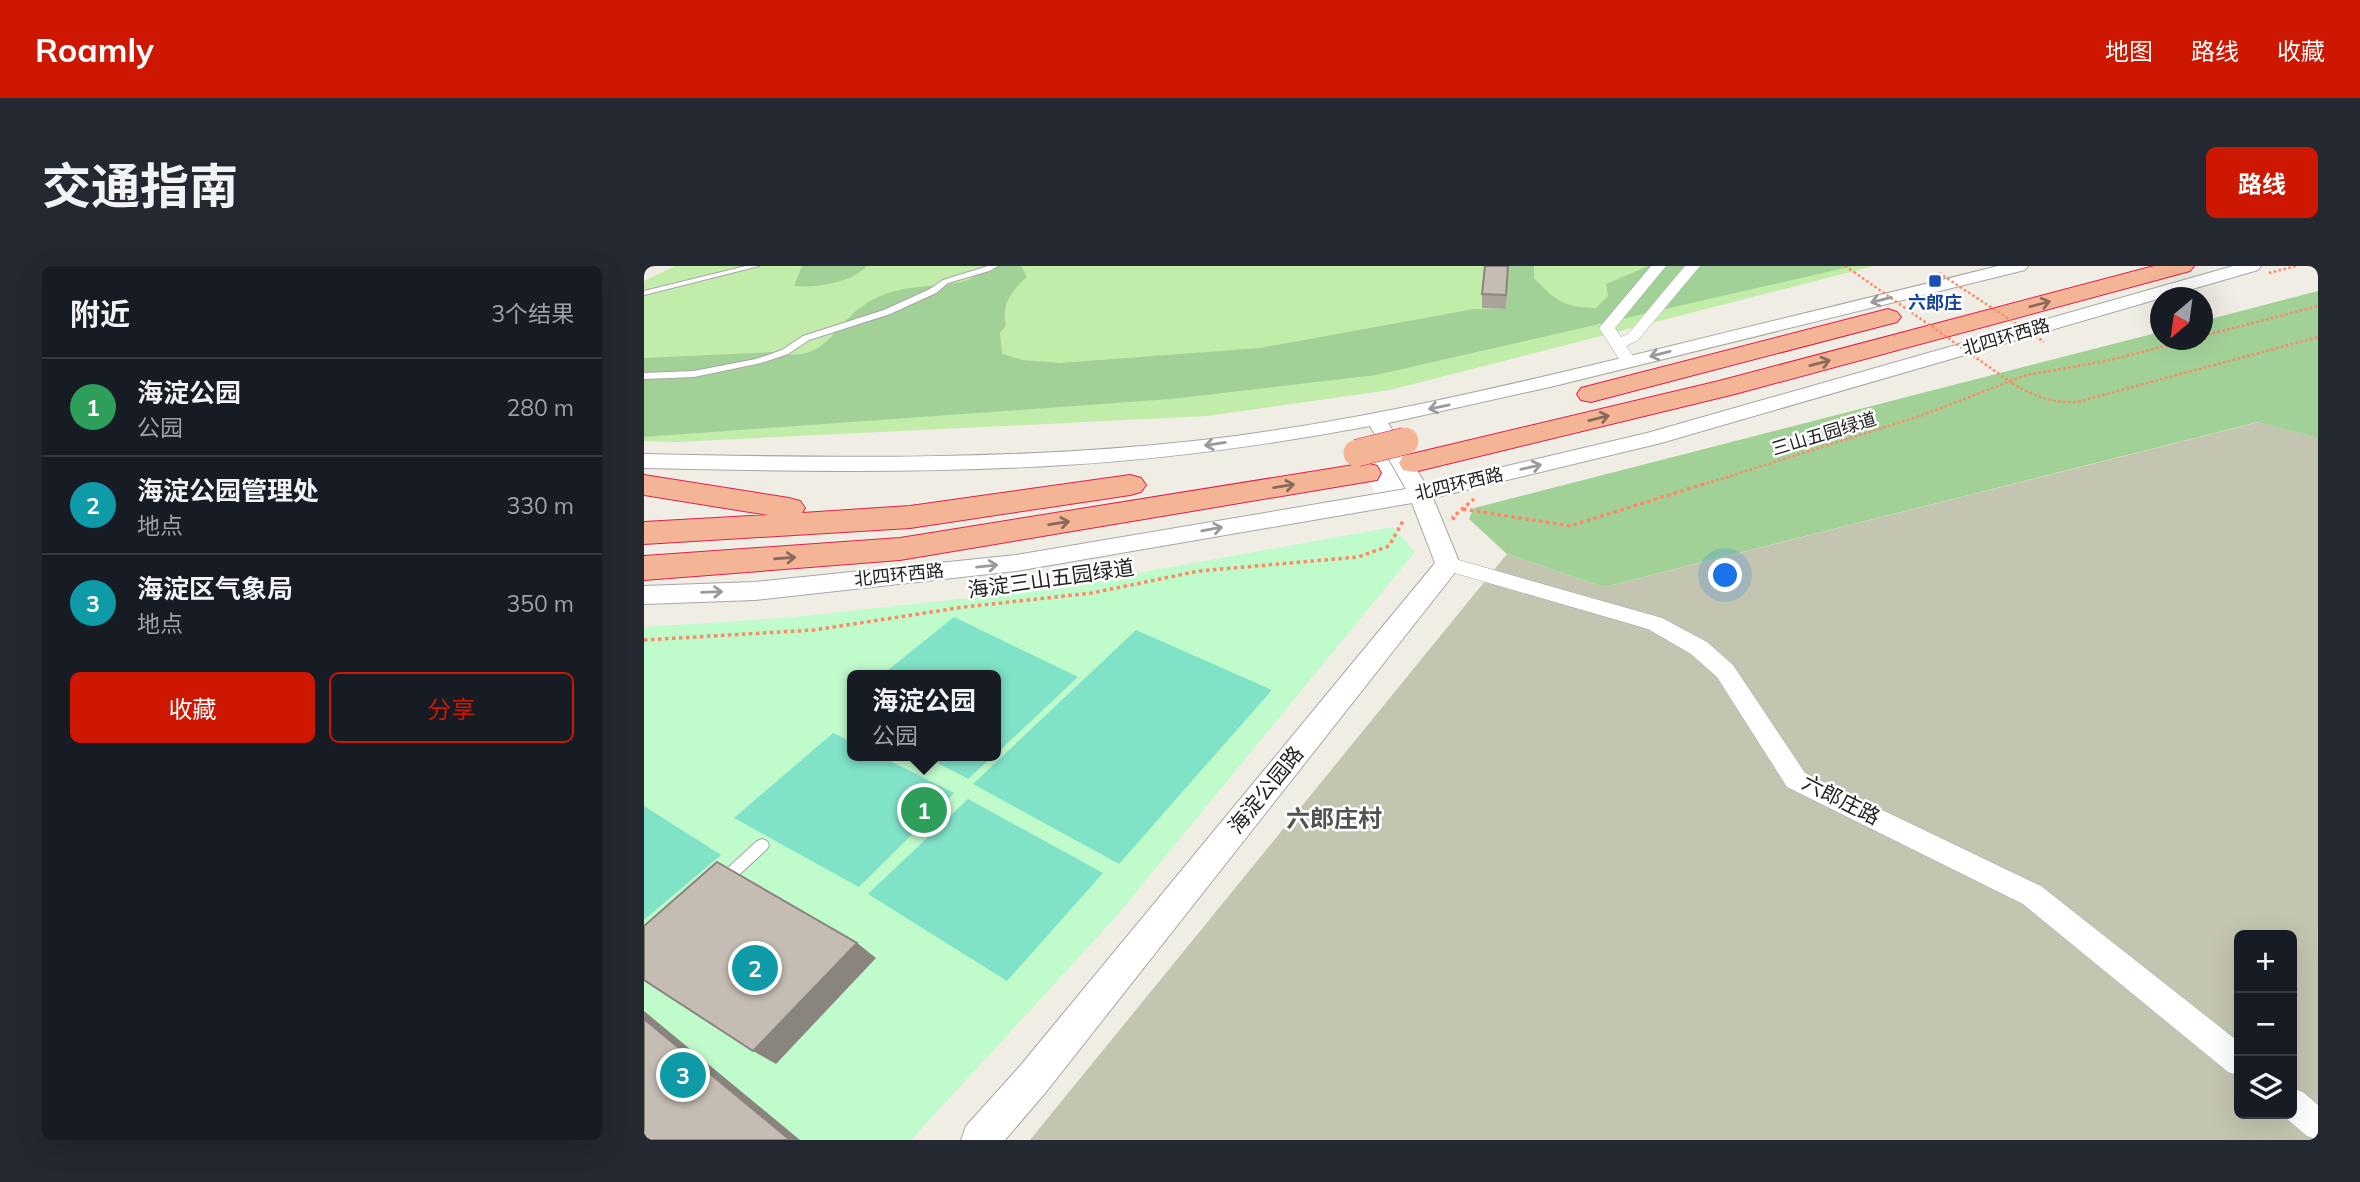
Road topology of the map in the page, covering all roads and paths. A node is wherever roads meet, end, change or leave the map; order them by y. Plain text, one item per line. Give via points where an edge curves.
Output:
1 (755, 266) edge
2 (994, 266) edge
3 (1659, 266) edge
4 (1693, 266) edge
5 (1846, 266) edge
6 (2019, 266) edge
7 (2087, 266) edge
8 (2182, 266) edge
9 (2252, 266) edge
10 (1939, 273) dead end
11 (644, 293) edge
12 (2318, 306) edge
13 (1910, 312) junction
14 (2213, 333) edge
15 (2318, 337) edge
16 (2044, 342) dead end
17 (1618, 344) junction
18 (2150, 350) edge
19 (1629, 362) junction
20 (644, 376) edge
21 (1377, 420) junction
22 (1409, 452) junction
23 (644, 461) edge
24 (1362, 463) junction
25 (644, 485) edge
26 (1420, 494) junction
27 (644, 496) edge
28 (760, 505) junction
29 (1463, 509) dead end
30 (910, 517) junction
31 (1403, 521) dead end
32 (644, 533) edge
33 (1448, 564) junction
34 (645, 575) edge
35 (644, 640) edge
36 (762, 845) dead end
37 (712, 891) edge
38 (2234, 1057) edge
39 (2297, 1107) edge
40 (2318, 1125) edge
41 (980, 1140) edge

1 - 11 lane
2 - 20 lane via 949,280 887,312 806,338 785,352 694,374
3 - 17 street via 1607,328
4 - 17 street via 1633,337
5 - 13 path, bridge
6 -> 19 street
7 - 13 highway, 北四环西路
22 -> 8 highway, 北四环西路 via 1725,388
26 -> 9 street, 北四环西路 via 1653,438
10 - 16 path, bridge
12 - 14 path
13 - 15 path, bridge via 2012,383 2038,398 2067,403
13 - 22 highway, 北四环西路
17 - 19 street
18 - 29 path, 三山五园绿道 via 2026,375 1923,415 1570,526
19 -> 21 street
21 -> 23 street via 1203,446 1043,459 834,465
21 - 26 street
22 - 24 highway, 北四环西路
24 - 30 highway, 北四环西路
34 -> 24 highway, 北四环西路 via 900,549
25 - 28 highway
26 - 33 street
34 -> 26 street, 北四环西路 via 755,591 1016,563
27 - 28 highway
28 - 30 highway
30 - 32 highway, 北四环西路
31 - 35 path, 海淀三山五园绿道 via 1389,547 1358,557 1199,571 1092,593 814,629
33 - 38 street, 六郎庄路 via 1655,623 1699,648 1725,671 1796,780 2032,895
33 - 41 street, 海淀公园路
36 - 37 lane
39 - 40 street

